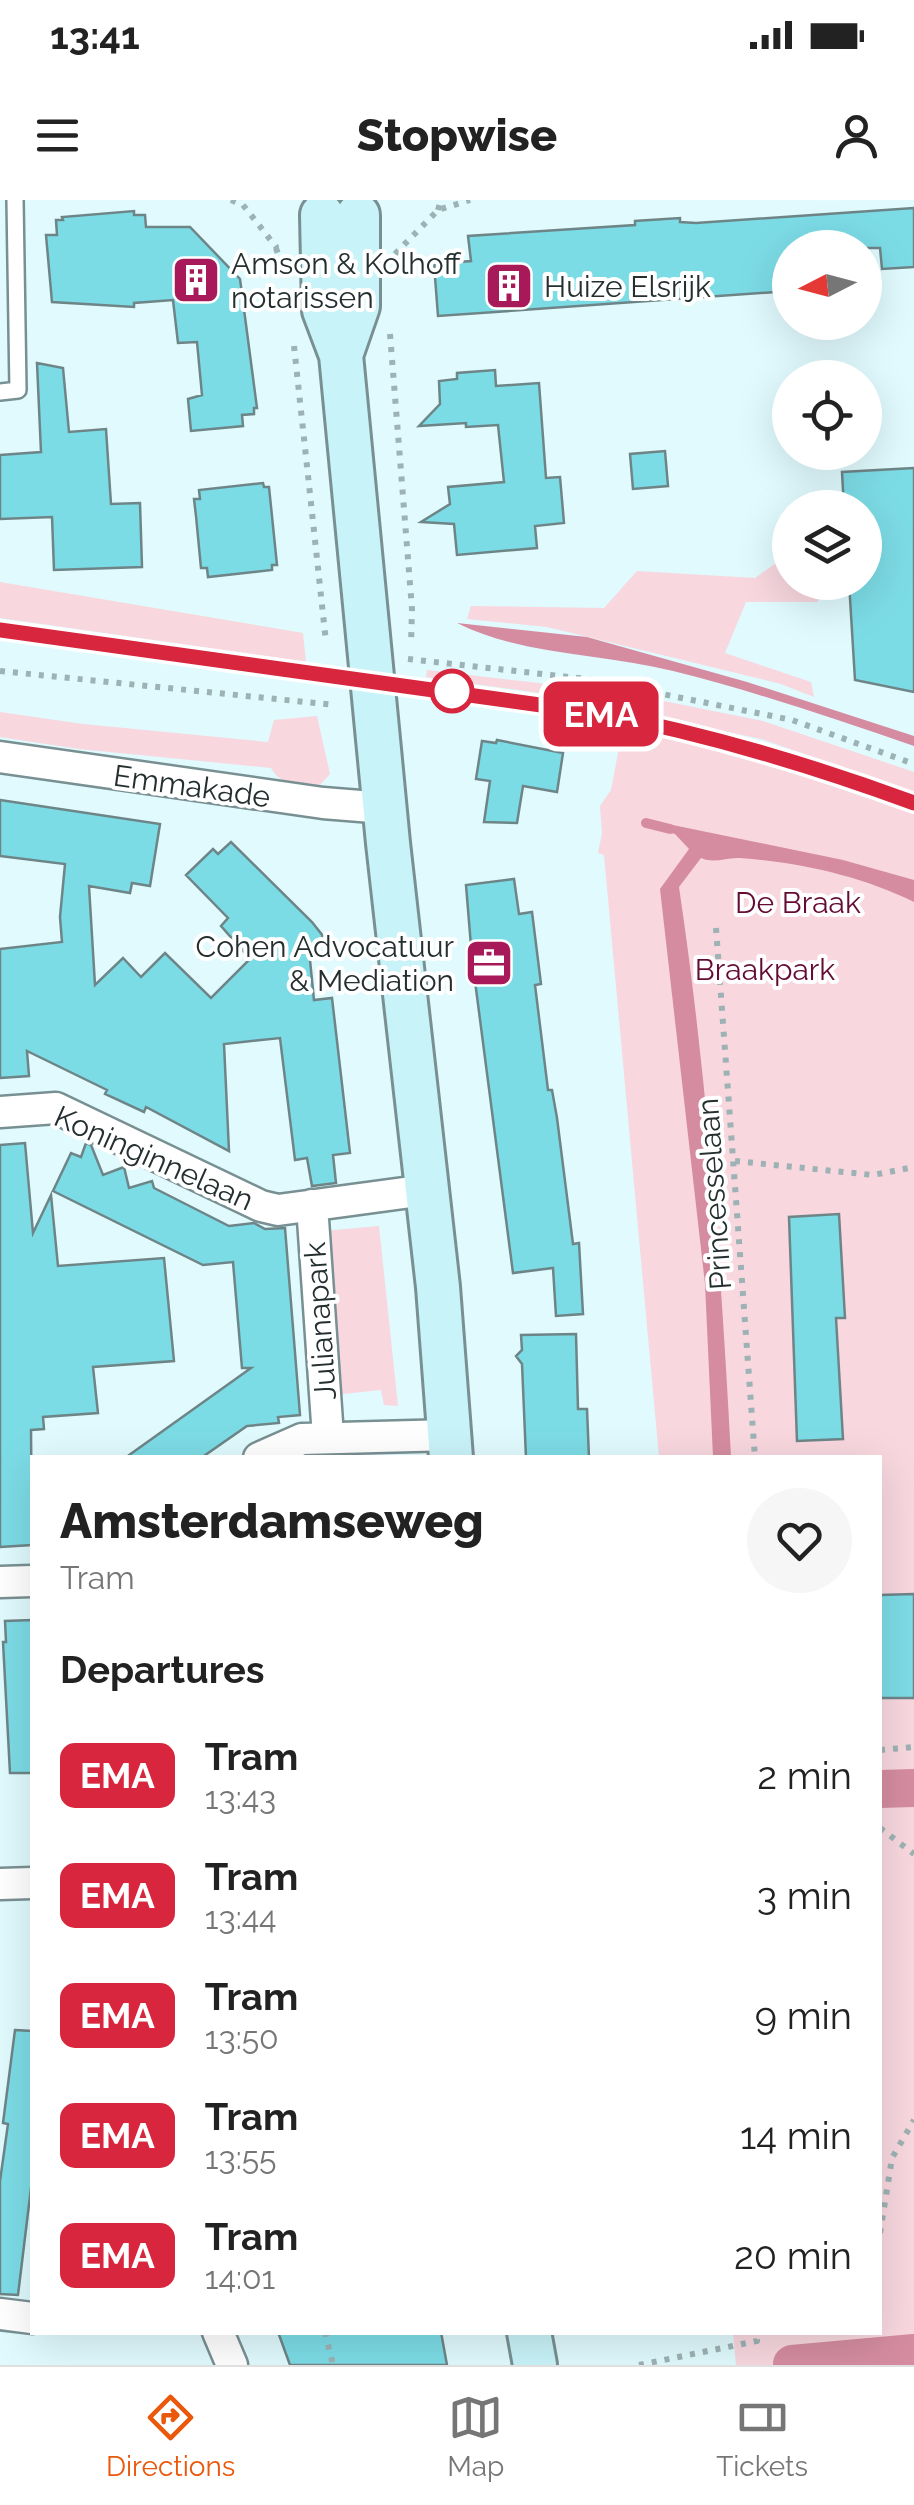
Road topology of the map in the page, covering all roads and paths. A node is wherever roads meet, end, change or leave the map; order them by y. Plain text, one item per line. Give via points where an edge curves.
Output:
1 (15, 200) edge
2 (441, 200) edge
3 (340, 208) edge
4 (438, 210) dead end
5 (276, 248) dead end
6 (397, 253) dead end
7 (394, 265) dead end
8 (287, 284) dead end
9 (389, 318) dead end
10 (293, 342) dead end
11 (0, 392) edge
12 (327, 650) dead end
13 (0, 671) edge
14 (335, 706) dead end
15 (0, 757) edge
16 (914, 764) edge
17 (391, 807) junction
18 (716, 928) dead end
19 (0, 1112) edge
20 (735, 1160) junction
21 (914, 1168) edge
22 (426, 1190) junction
23 (312, 1206) junction
24 (328, 1437) junction
25 (451, 1446) edge
26 (264, 1455) edge
27 (754, 1455) edge
28 (30, 1581) edge
29 (0, 1582) edge
30 (914, 1748) edge
31 (882, 1750) edge
32 (882, 1830) edge
33 (914, 1854) edge
34 (30, 1883) edge
35 (0, 1884) edge
36 (914, 2120) edge
37 (882, 2220) edge
38 (0, 2314) edge
39 (30, 2318) edge
40 (219, 2335) edge
41 (325, 2335) edge
42 (530, 2335) edge
43 (756, 2335) edge
44 (232, 2365) edge
45 (334, 2365) edge
46 (535, 2365) edge
47 (639, 2365) edge

1 - 11 lane via 18,390
2 - 4 path
3 - 17 main road via 358,306 341,355
5 - 8 path
6 - 7 path
9 - 16 path via 412,609 410,659 586,679 792,720
10 - 12 path
13 - 14 path
15 - 17 street, Emmakade
17 - 22 main road
18 - 20 path, Princesselaan
19 - 23 street, Koninginnelaan via 56,1108 261,1206
20 - 21 path via 873,1175
20 - 27 path, Princesselaan
22 - 23 street, Koninginnelaan
22 - 25 main road
23 - 24 street, Julianapark
24 - 25 street
24 - 26 street via 302,1439
28 - 29 street
30 - 31 path
32 - 33 path
34 - 35 street
36 - 37 path via 892,2158
38 - 39 street
40 - 44 street
41 - 45 path
42 - 46 main road
43 - 47 path via 756,2341

